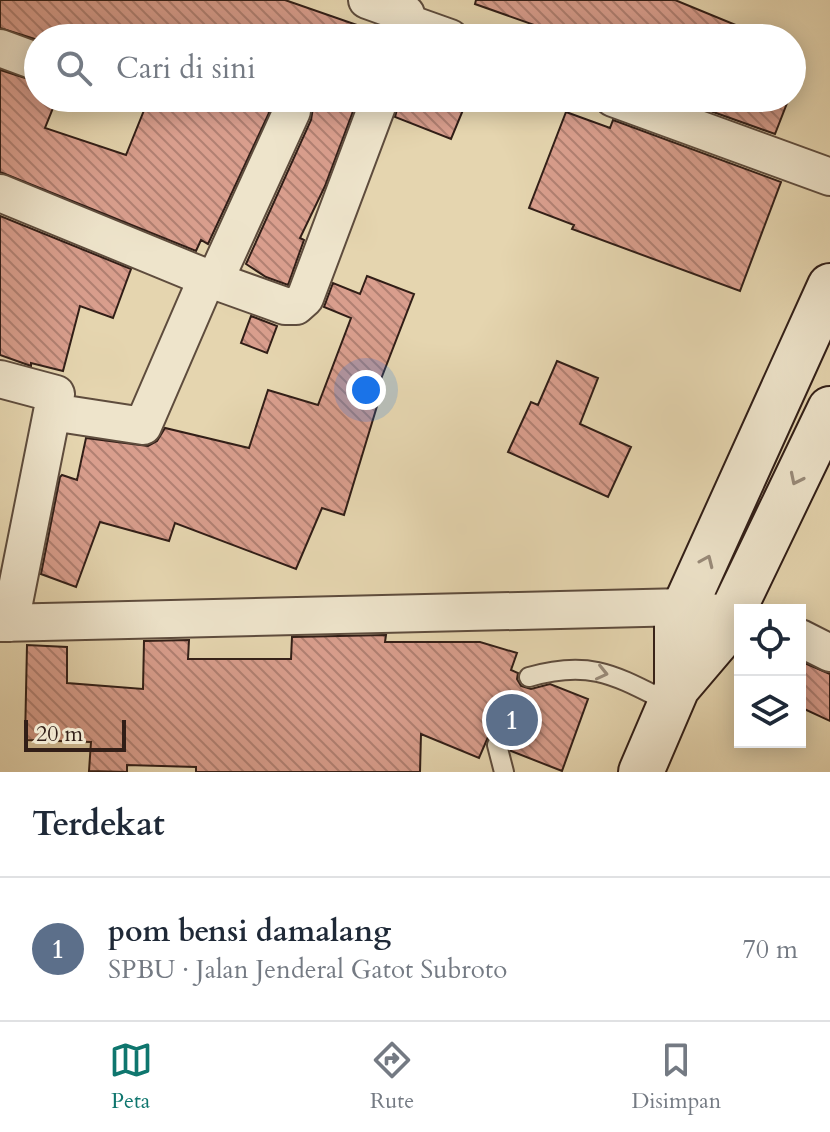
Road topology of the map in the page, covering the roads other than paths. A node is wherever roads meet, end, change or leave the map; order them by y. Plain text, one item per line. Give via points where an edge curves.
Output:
1 (367, 0) edge
2 (404, 24) edge
3 (0, 48) edge
4 (24, 57) edge
5 (292, 112) edge
6 (375, 112) edge
7 (651, 112) edge
8 (830, 177) edge
9 (0, 193) edge
10 (211, 279) junction
11 (830, 286) edge
12 (0, 379) edge
13 (830, 409) edge
14 (52, 412) junction
15 (741, 604) edge
16 (685, 607) junction
17 (734, 618) edge
18 (734, 619) edge
19 (5, 623) edge
20 (806, 641) edge
21 (830, 653) edge
22 (529, 677) dead end
23 (674, 696) junction
24 (497, 745) dead end
25 (504, 772) edge
26 (641, 772) edge

1 - 2 street via 404,12
3 - 4 street
5 - 10 street
6 - 10 street via 305,298 296,306 285,306
7 - 8 street
9 - 10 street
10 - 14 street via 143,426
16 -> 11 main road
12 - 14 street via 56,394
13 -> 15 main road
14 - 19 street
16 - 17 street
16 - 19 street
16 - 23 main road via 677,624
18 - 23 main road
20 - 21 street
22 -> 23 lane via 570,667 609,673
23 - 26 main road
24 - 25 lane

